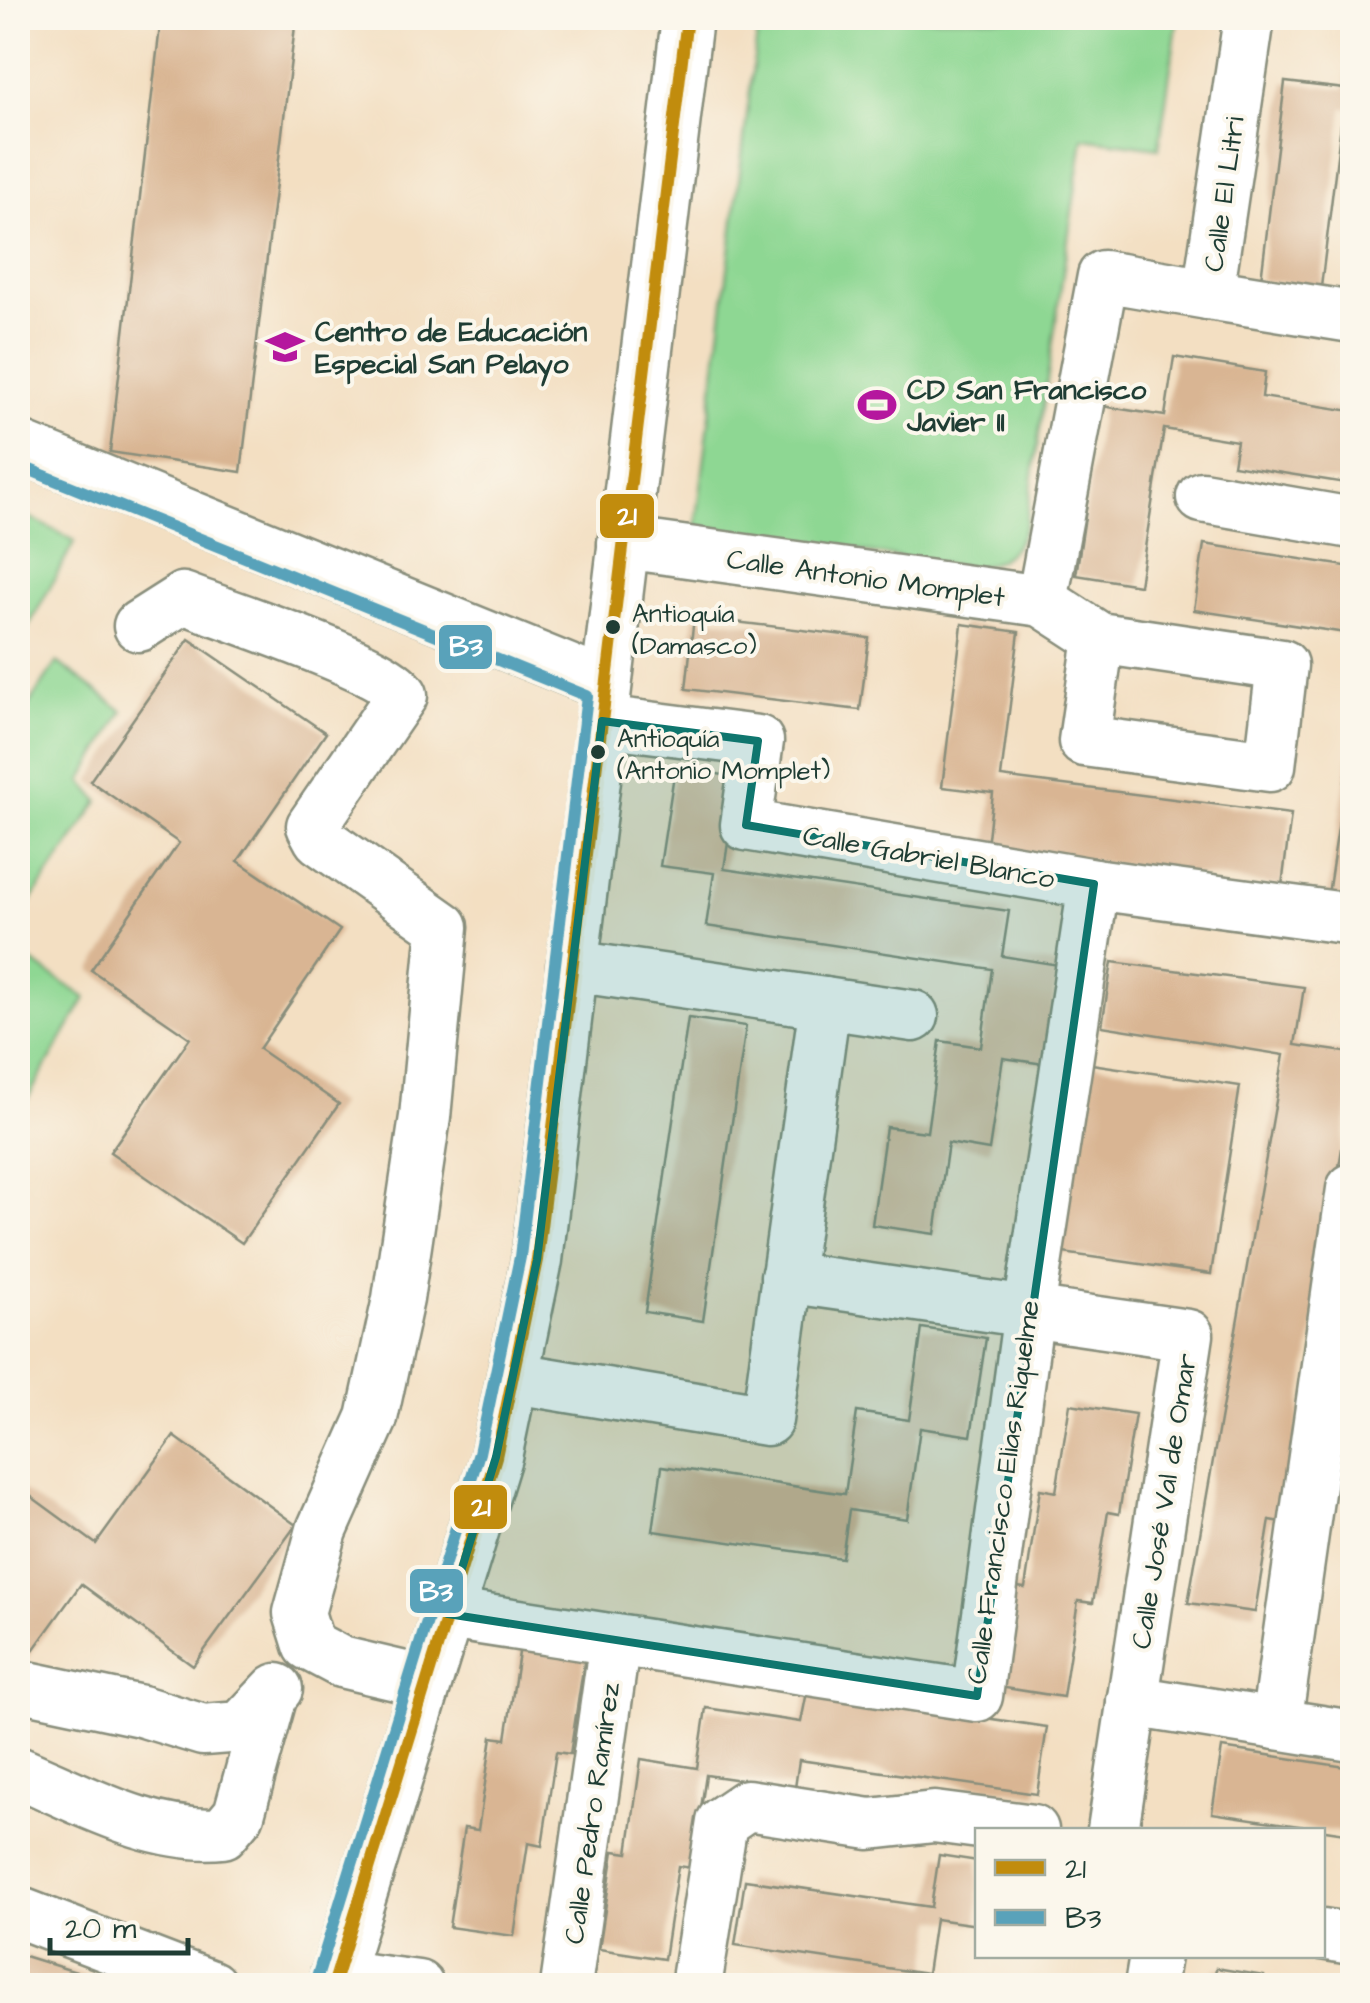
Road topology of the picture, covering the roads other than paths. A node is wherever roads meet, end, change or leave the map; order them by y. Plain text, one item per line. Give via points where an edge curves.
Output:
1 (687, 18) edge
2 (1248, 18) edge
3 (1208, 294) junction
4 (1352, 317) edge
5 (18, 446) edge
6 (1202, 496) dead end
7 (1352, 523) edge
8 (623, 543) junction
9 (1042, 601) junction
10 (139, 626) dead end
11 (1100, 638) dead end
12 (604, 703) junction
13 (1094, 884) junction
14 (1352, 919) edge
15 (572, 966) junction
16 (826, 1003) junction
17 (912, 1016) dead end
18 (1352, 1189) edge
19 (786, 1277) junction
20 (1028, 1312) junction
21 (515, 1378) junction
22 (448, 1614) junction
23 (616, 1640) junction
24 (309, 1644) junction
25 (426, 1682) junction
26 (18, 1686) edge
27 (272, 1695) junction
28 (1132, 1701) junction
29 (1276, 1724) junction
30 (1352, 1736) edge
31 (18, 1772) edge
32 (1017, 1828) edge
33 (1113, 1828) edge
34 (18, 1912) edge
35 (1325, 1934) edge
36 (1352, 1939) edge
37 (1154, 1958) edge
38 (334, 1980) edge
39 (211, 1986) edge
40 (418, 1986) edge
41 (566, 1986) edge
42 (696, 1986) edge
43 (1150, 1986) edge

1 - 8 street
2 - 3 street, Calle El Litri
3 - 4 street
3 - 9 street, Calle El Litri via 1103,276
5 - 12 street, Calle Gabriel Blanco
6 - 7 street
8 - 9 street, Calle Antonio Momplet
8 - 12 street
9 - 11 street, Calle Antonio Momplet
10 - 24 street via 183,598 396,685 402,694 312,826 318,839 443,927 398,1299 372,1418 322,1530 299,1613
12 - 13 street, Calle Gabriel Blanco via 758,740 746,825
12 - 15 street
13 - 14 street, Calle Gabriel Blanco
13 - 20 street, Calle Francisco Elias Riquelme
15 - 16 street
15 - 21 street
16 - 17 street
16 - 19 street
18 - 29 street
19 - 20 street, Calle José Val de Omar
19 - 21 street via 767,1420
20 - 23 street, Calle Francisco Elias Riquelme via 978,1696
20 - 28 street, Calle José Val de Omar via 1188,1334
21 - 22 street
22 - 23 street, Calle Francisco Elias Riquelme
22 - 25 street
23 - 41 street, Calle Pedro Ramírez
24 - 25 street via 341,1662
24 - 27 street
25 - 38 street
26 - 27 street via 203,1730 241,1728
27 - 31 street via 239,1814 223,1833 197,1836 120,1814
28 - 29 street
28 - 33 street, Calle José Val de Omar
29 - 30 street
32 - 42 street via 934,1817 870,1824 748,1805 722,1822
34 - 39 street
35 - 36 street
37 - 43 street
38 - 40 street

